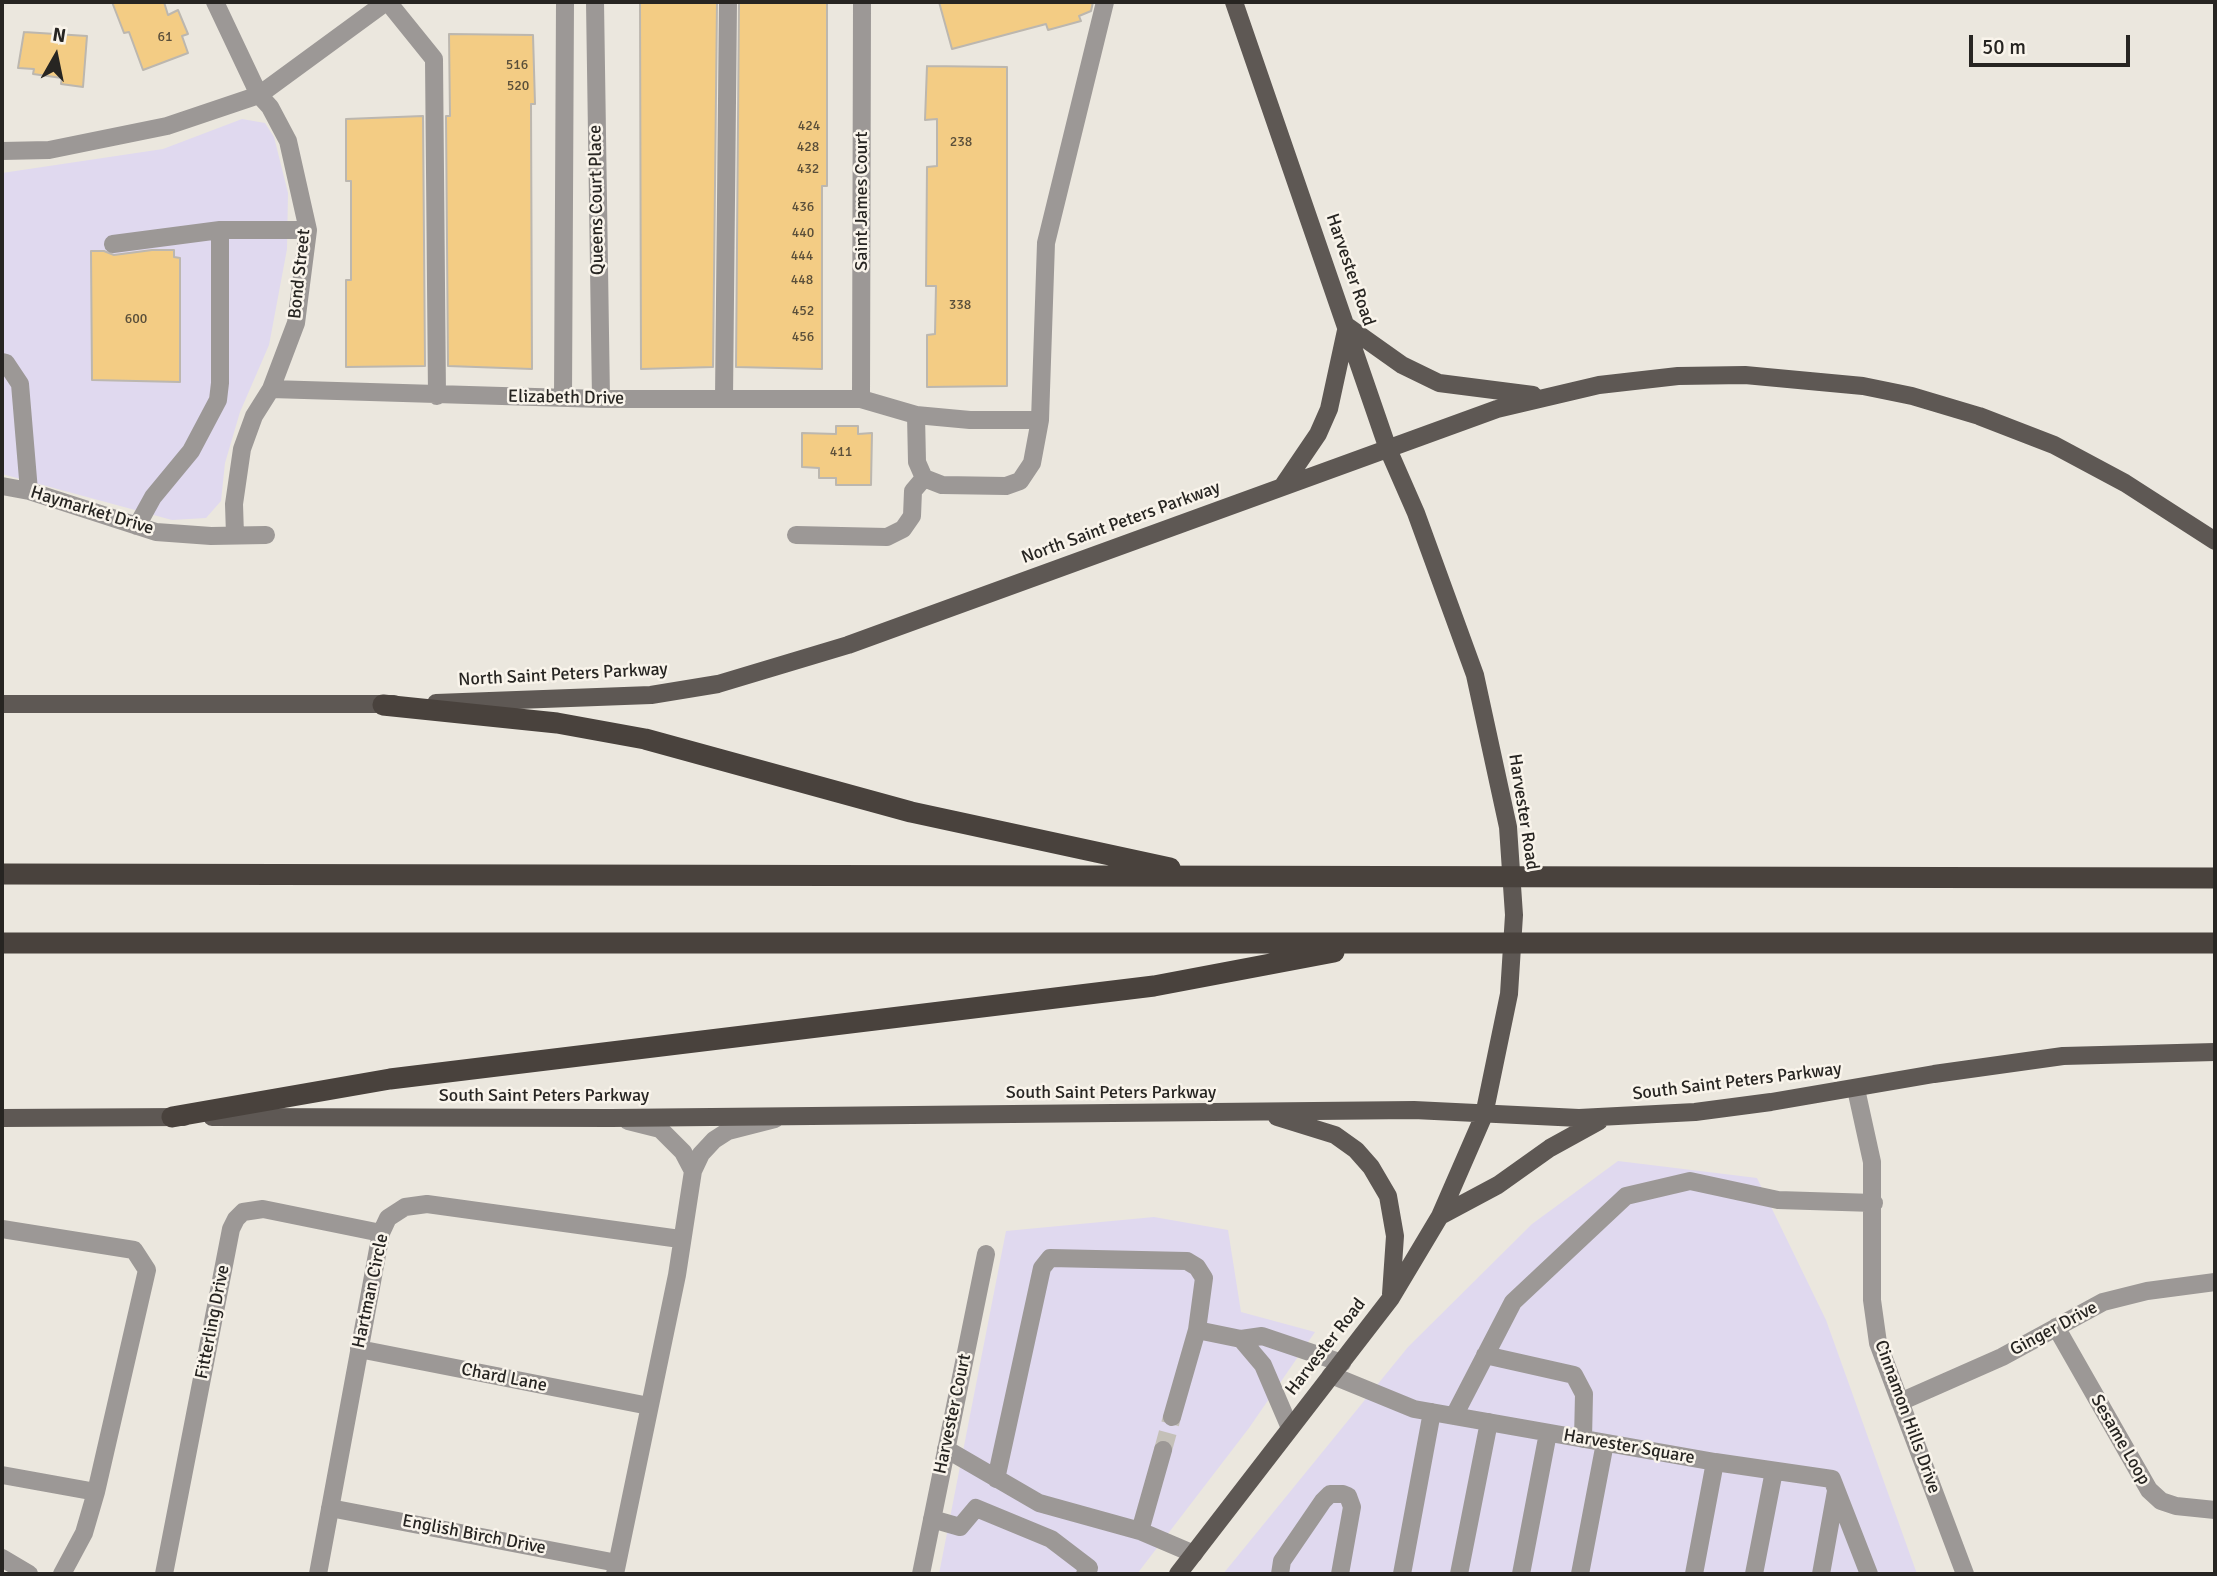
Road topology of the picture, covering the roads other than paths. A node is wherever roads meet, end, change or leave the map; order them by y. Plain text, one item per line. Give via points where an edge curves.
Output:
1 (215, 2) edge
2 (387, 2) edge
3 (565, 2) edge
4 (595, 2) edge
5 (728, 2) edge
6 (862, 2) edge
7 (1105, 2) edge
8 (1234, 2) edge
9 (259, 95) junction
10 (2, 151) edge
11 (220, 230) junction
12 (308, 230) junction
13 (113, 244) dead end
14 (1347, 326) junction
15 (2, 362) edge
16 (271, 389) junction
17 (437, 396) junction
18 (1542, 396) junction
19 (563, 397) junction
20 (724, 398) junction
21 (601, 399) junction
22 (861, 400) junction
23 (916, 415) junction
24 (1040, 420) junction
25 (1388, 449) junction
26 (924, 478) junction
27 (2, 486) edge
28 (1283, 487) junction
29 (29, 491) junction
30 (137, 526) junction
31 (234, 535) junction
32 (267, 535) dead end
33 (796, 535) dead end
34 (2215, 541) edge
35 (2, 704) edge
36 (383, 705) junction
37 (2, 874) edge
38 (1217, 877) junction
39 (2215, 878) edge
40 (1385, 942) junction
41 (2, 943) edge
42 (2215, 943) edge
43 (2215, 1052) edge
44 (1856, 1089) junction
45 (1263, 1113) junction
46 (1484, 1115) junction
47 (781, 1116) junction
48 (1608, 1116) junction
49 (172, 1117) junction
50 (2, 1118) edge
51 (611, 1118) junction
52 (693, 1171) junction
53 (1874, 1203) junction
54 (1440, 1216) junction
55 (2, 1229) edge
56 (381, 1233) junction
57 (680, 1239) junction
58 (986, 1254) dead end
59 (2215, 1282) edge
60 (1391, 1298) junction
61 (2056, 1327) junction
62 (1197, 1330) junction
63 (1241, 1339) junction
64 (359, 1349) junction
65 (1485, 1355) junction
66 (1337, 1369) junction
67 (1900, 1402) junction
68 (649, 1406) junction
69 (1433, 1412) junction
70 (1454, 1416) junction
71 (1172, 1417) tunnel mouth
72 (1489, 1422) junction
73 (1290, 1428) junction
74 (1548, 1433) junction
75 (1583, 1439) junction
76 (1605, 1443) junction
77 (946, 1450) junction
78 (1163, 1450) tunnel mouth
79 (1715, 1462) junction
80 (1774, 1471) junction
81 (2, 1475) edge
82 (996, 1479) junction
83 (1836, 1491) junction
84 (96, 1492) junction
85 (330, 1507) junction
86 (2215, 1510) edge
87 (932, 1519) junction
88 (1140, 1531) junction
89 (1194, 1554) junction
90 (2, 1558) edge
91 (616, 1568) edge
92 (29, 1574) edge
93 (62, 1574) edge
94 (164, 1574) edge
95 (318, 1574) edge
96 (921, 1574) edge
97 (1085, 1574) edge
98 (1178, 1574) edge
99 (1280, 1574) edge
100 (1340, 1574) edge
101 (1402, 1574) edge
102 (1459, 1574) edge
103 (1521, 1574) edge
104 (1580, 1574) edge
105 (1694, 1574) edge
106 (1755, 1574) edge
107 (1821, 1574) edge
108 (1869, 1574) edge
109 (1965, 1574) edge

1 - 9 street, Bond Street
2 - 9 street
2 - 17 street via 433,58
3 - 19 street, Queens Court Place
4 - 21 street, Queens Court Place
5 - 20 street
6 - 22 street, Saint James Court
7 - 24 street via 1046,243
8 - 14 main road, Harvester Road
9 - 10 street via 167,126 49,150
9 - 12 street, Bond Street via 288,141
11 - 12 street
11 - 13 street
11 - 30 street via 218,400 191,451 153,497
12 - 16 street, Bond Street via 296,323
14 - 18 main road via 1402,365 1439,383
14 - 25 main road, Harvester Road
14 - 28 main road via 1329,409
15 - 29 street via 20,384
16 - 17 street, Elizabeth Drive
16 - 31 street, Bond Street via 254,415 242,449
17 - 19 street, Elizabeth Drive
18 - 25 main road, North Saint Peters Parkway
18 - 34 main road, North Saint Peters Parkway via 1665,377 1745,375 1912,396 2054,445 2125,483
19 - 21 street, Elizabeth Drive
20 - 21 street, Elizabeth Drive
20 - 22 street, Elizabeth Drive
22 - 23 street, Elizabeth Drive
23 - 24 street, Elizabeth Drive
23 - 26 street via 917,462
24 - 26 street via 1032,463 1020,481 1006,486 942,485
25 - 28 main road, North Saint Peters Parkway
25 - 46 main road, Harvester Road via 1475,675 1508,827 1514,915 1509,994
26 - 33 street via 913,491 912,516 903,529 887,537
27 - 29 street, Haymarket Drive
28 - 36 main road, North Saint Peters Parkway via 848,645 718,684 614,697
29 - 30 street, Haymarket Drive
30 - 31 street, Haymarket Drive via 156,532
31 - 32 street, Haymarket Drive
35 - 36 main road, North Saint Peters Parkway
36 - 38 highway via 557,723 645,739 923,815
37 - 38 highway
38 - 39 highway
40 - 41 highway
40 - 42 highway
40 - 49 highway via 1154,986 390,1079
43 - 44 main road, South Saint Peters Parkway via 2063,1056
44 - 48 main road, South Saint Peters Parkway via 1695,1112
44 - 53 street, Cinnamon Hills Drive via 1872,1162
45 - 46 main road, South Saint Peters Parkway via 1414,1110
45 - 47 main road, South Saint Peters Parkway
45 - 60 main road via 1335,1135 1371,1167 1388,1196 1395,1237
46 - 48 main road, South Saint Peters Parkway
46 - 54 main road, Harvester Road
47 - 51 main road, South Saint Peters Parkway
47 - 52 street via 714,1139
48 - 54 main road
49 - 50 main road, South Saint Peters Parkway
49 - 51 main road, South Saint Peters Parkway
51 - 52 street via 660,1129 683,1152
52 - 57 street
53 - 65 street via 1778,1200 1690,1181 1626,1196 1513,1303
53 - 67 street, Cinnamon Hills Drive via 1872,1300 1878,1343
54 - 60 main road, Harvester Road
55 - 84 street via 134,1250 147,1270
56 - 57 street, Hartman Circle via 388,1217 405,1207 427,1205
56 - 64 street, Hartman Circle
56 - 94 street, Fitterling Drive via 263,1209 243,1212 236,1219
57 - 68 street via 677,1275
58 - 77 street, Harvester Court
59 - 61 street, Ginger Drive via 2123,1296
60 - 66 main road, Harvester Road
61 - 67 street, Ginger Drive via 1979,1368
61 - 86 street, Sesame Loop via 2149,1490 2176,1506
62 - 63 street, Harvester Square
62 - 71 street
62 - 82 street via 1204,1278 1187,1261 1050,1258 1042,1268
63 - 66 street, Harvester Square via 1262,1336
63 - 73 street via 1263,1366
64 - 68 street, Chard Lane
64 - 85 street, Hartman Circle
65 - 70 street
65 - 75 street via 1574,1375 1584,1394
66 - 69 street, Harvester Square via 1414,1409
66 - 73 main road, Harvester Road
67 - 109 street, Cinnamon Hills Drive
68 - 91 street
69 - 70 street, Harvester Square
69 - 101 street
70 - 72 street, Harvester Square
72 - 74 street, Harvester Square
72 - 102 street
73 - 89 main road, Harvester Road
74 - 75 street, Harvester Square
74 - 103 street
75 - 76 street, Harvester Square
76 - 79 street, Harvester Square
76 - 104 street
77 - 82 street
77 - 87 street, Harvester Court
78 - 88 street
79 - 80 street, Harvester Square
79 - 105 street
80 - 83 street, Harvester Square via 1832,1479
80 - 106 street
81 - 84 street
82 - 88 street via 1039,1503
83 - 107 street
83 - 108 street
84 - 93 street via 84,1533
85 - 91 street, English Birch Drive
85 - 95 street, Hartman Circle
87 - 96 street, Harvester Court
87 - 97 street via 960,1527 976,1508 1051,1539 1089,1568
88 - 89 street
89 - 98 main road, Harvester Road
90 - 92 street
99 - 100 street via 1282,1561 1323,1501 1330,1494 1343,1494 1349,1496 1352,1507

